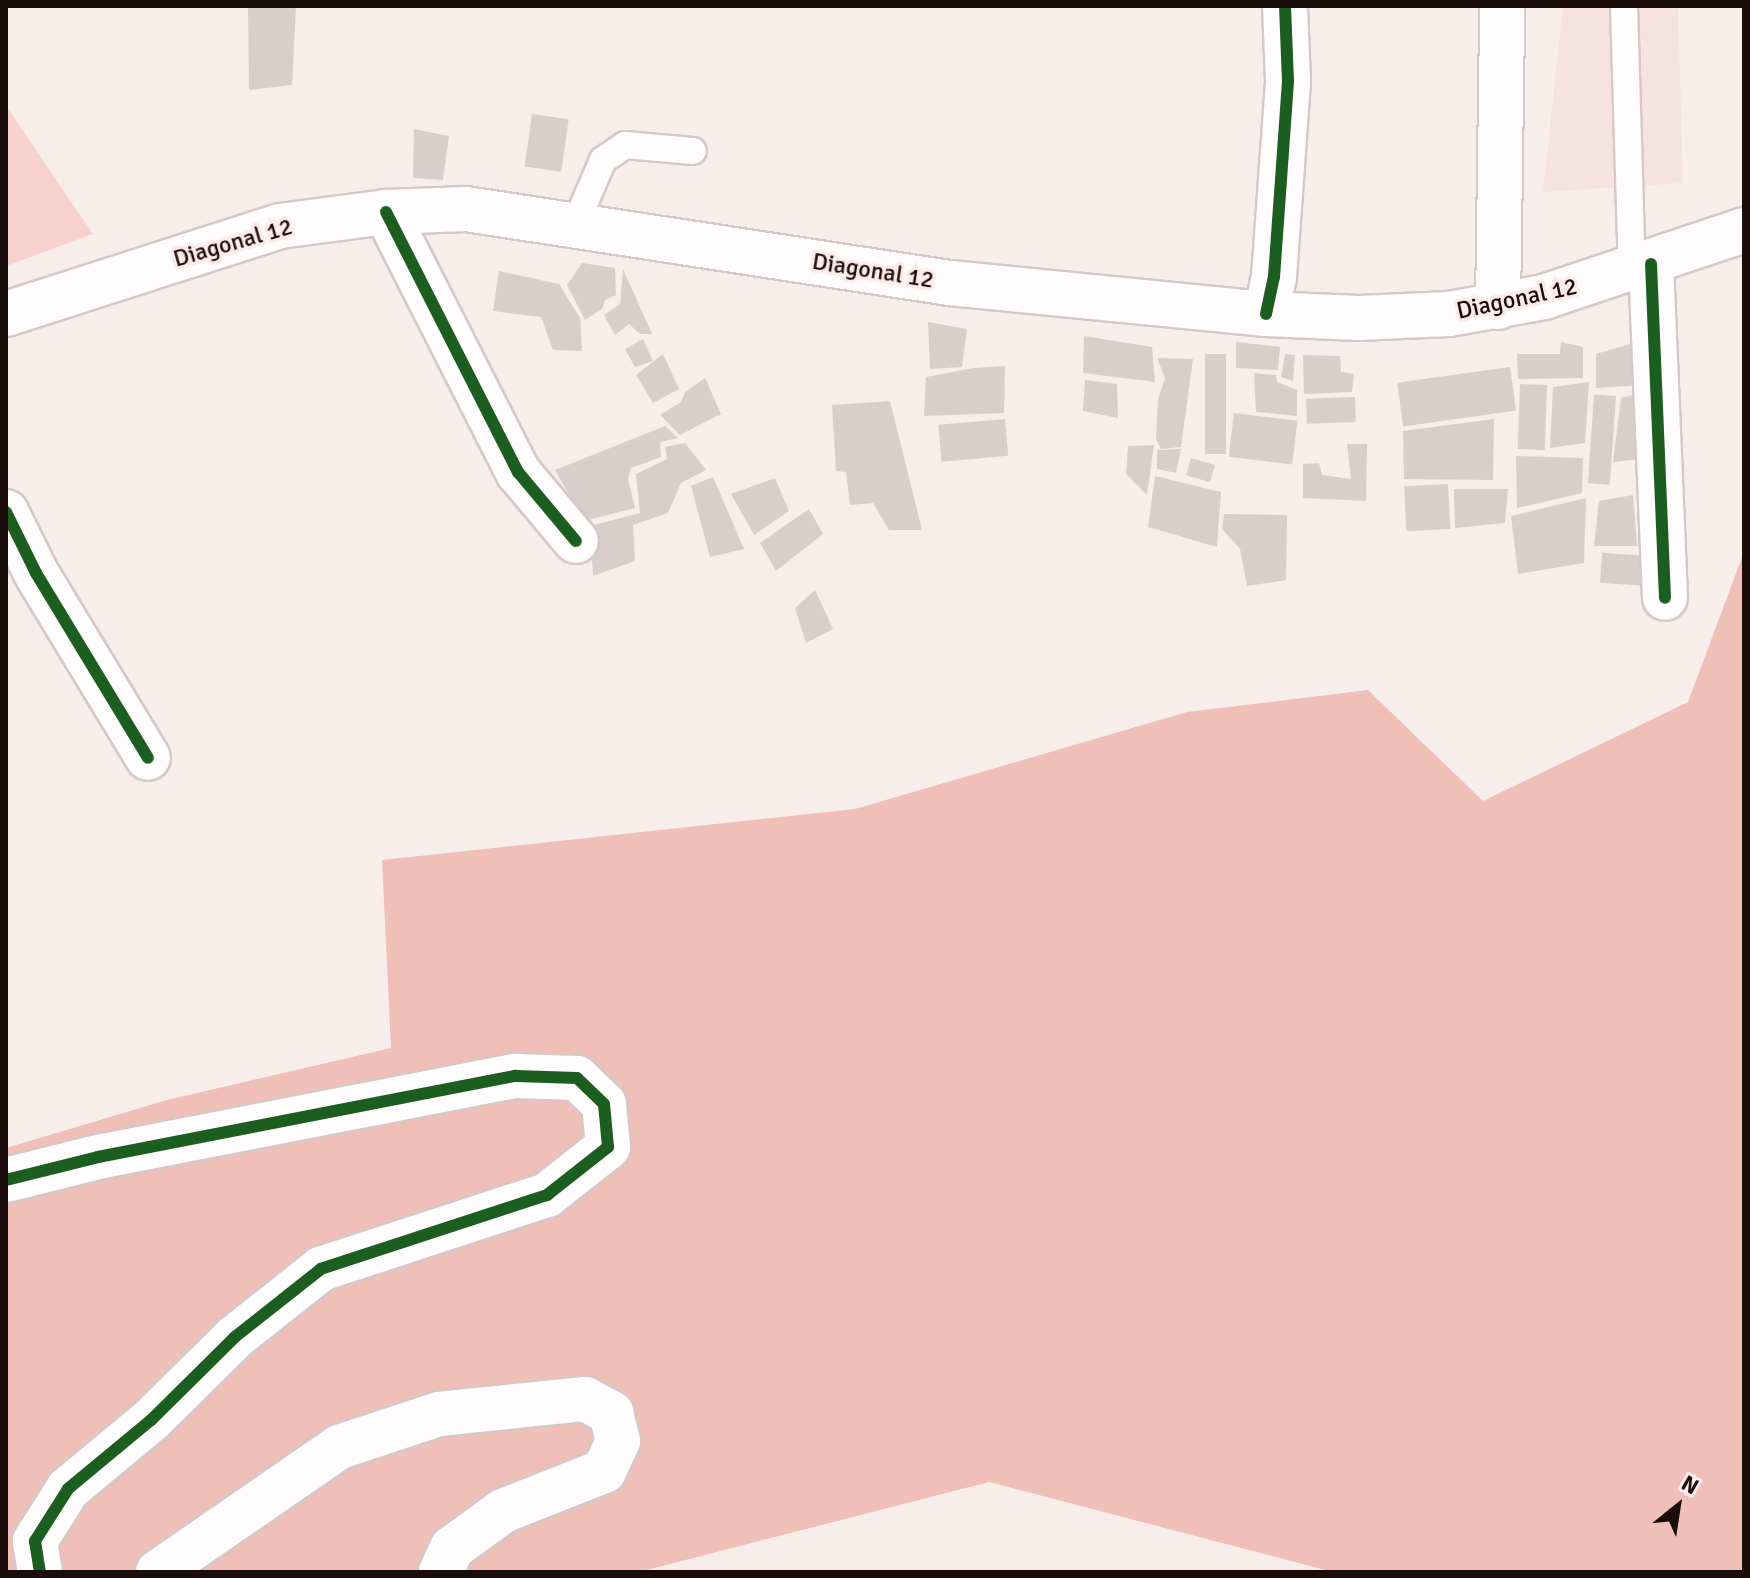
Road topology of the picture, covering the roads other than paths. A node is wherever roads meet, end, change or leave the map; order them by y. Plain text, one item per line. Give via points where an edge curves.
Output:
1 (1285, 6) edge
2 (1502, 6) edge
3 (1624, 6) edge
4 (693, 151) dead end
5 (386, 212) junction
6 (575, 225) junction
7 (1744, 230) edge
8 (1641, 267) junction
9 (1498, 307) junction
10 (6, 314) edge
11 (1266, 314) junction
12 (6, 512) edge
13 (576, 541) dead end
14 (1665, 598) dead end
15 (148, 758) dead end
16 (6, 1180) edge
17 (40, 1572) edge
18 (158, 1572) edge
19 (441, 1572) edge

1 - 11 street via 1288,81 1274,277
2 - 9 street
3 - 8 lane
4 - 6 lane via 625,145 603,160
5 - 6 street, Diagonal 12 via 466,209
5 - 10 street, Diagonal 12 via 280,226
5 - 13 street via 518,472
6 - 11 street, Diagonal 12 via 950,283
7 - 8 street, Diagonal 12
8 - 9 street, Diagonal 12
8 - 14 street
9 - 11 street, Diagonal 12 via 1359,318
12 - 15 street via 36,573
16 - 17 street via 98,1157 516,1076 577,1078 604,1104 608,1147 547,1195 321,1269 235,1337 151,1420 68,1489 35,1541
18 - 19 street via 339,1447 439,1414 585,1399 611,1413 618,1441 604,1471 503,1511 452,1548

